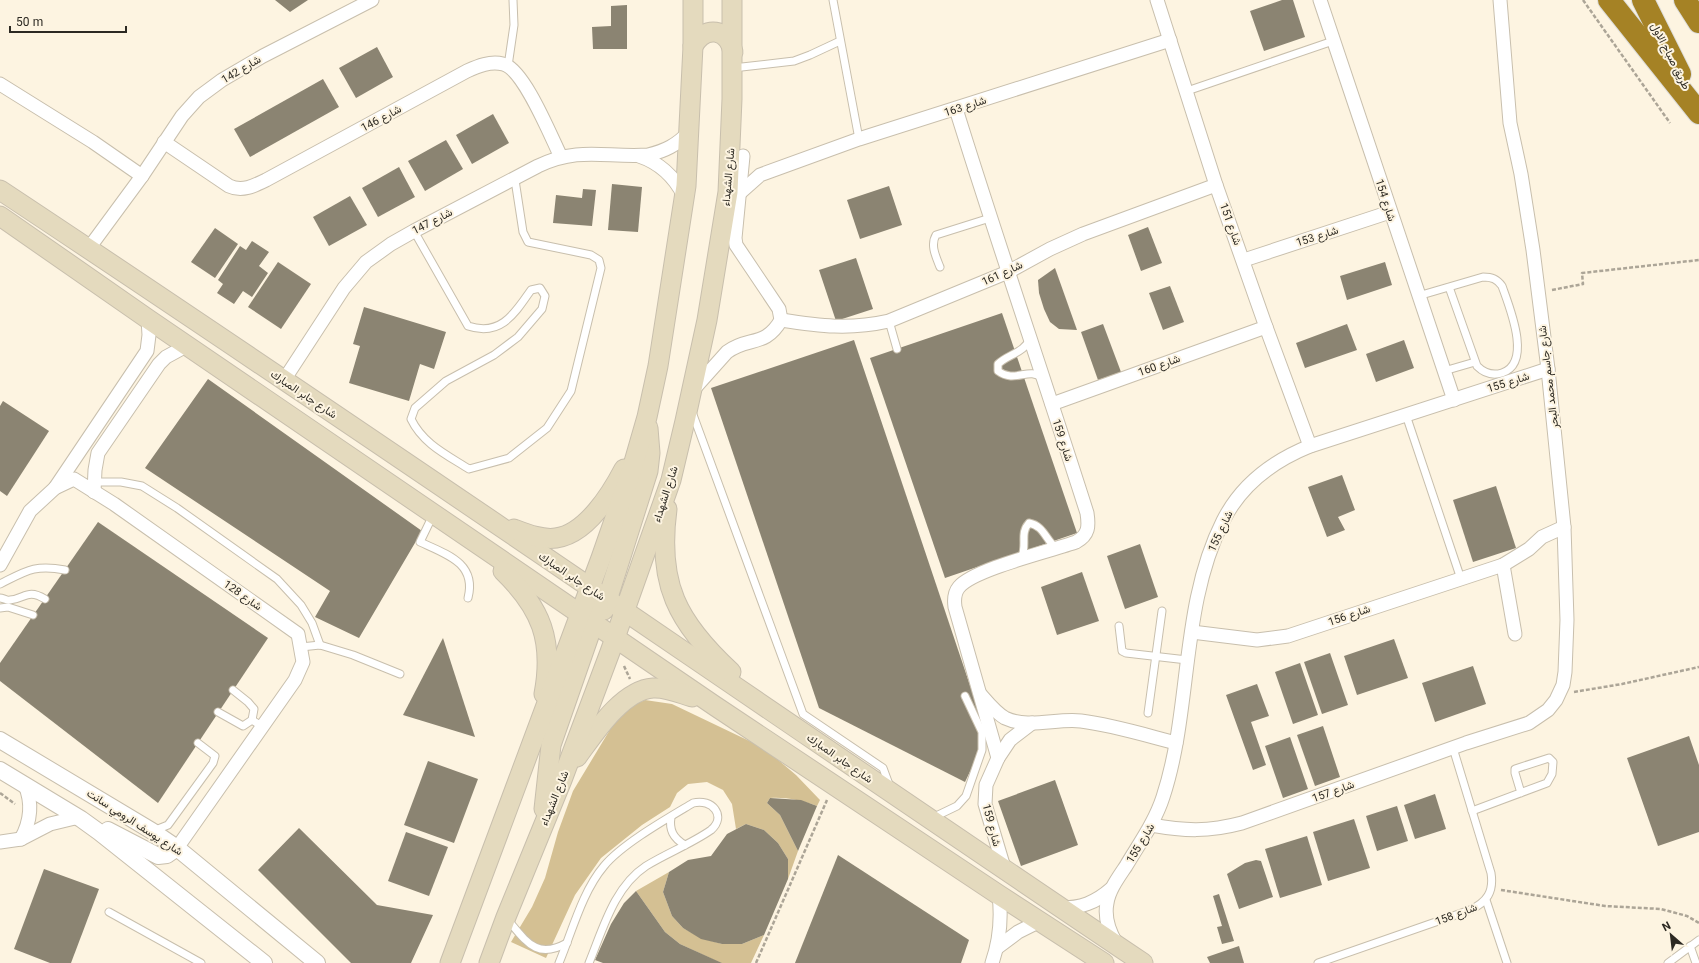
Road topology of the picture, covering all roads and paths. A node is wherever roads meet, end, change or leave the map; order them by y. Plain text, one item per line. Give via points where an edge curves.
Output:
1 (372, 0) edge
2 (513, 0) edge
3 (693, 0) edge
4 (732, 0) edge
5 (833, 0) edge
6 (1157, 0) edge
7 (1320, 0) edge
8 (1500, 0) edge
9 (1584, 0) edge
10 (1610, 0) edge
11 (1642, 0) edge
12 (1685, 0) edge
13 (1699, 22) edge
14 (1170, 40) junction
15 (840, 41) junction
16 (1333, 41) junction
17 (693, 46) junction
18 (733, 60) junction
19 (508, 66) junction
20 (0, 84) edge
21 (1187, 91) junction
22 (956, 109) junction
23 (1699, 112) edge
24 (1670, 123) dead end
25 (689, 132) junction
26 (731, 134) junction
27 (859, 139) junction
28 (164, 142) junction
29 (639, 156) junction
30 (743, 156) junction
31 (561, 157) junction
32 (760, 175) junction
33 (142, 176) junction
34 (515, 180) junction
35 (1216, 185) junction
36 (0, 190) edge
37 (741, 192) junction
38 (684, 196) junction
39 (1390, 212) junction
40 (0, 216) edge
41 (990, 218) junction
42 (414, 230) junction
43 (89, 248) junction
44 (1244, 260) junction
45 (1699, 260) edge
46 (940, 267) dead end
47 (1008, 272) junction
48 (1449, 287) junction
49 (1538, 293) junction
50 (1418, 296) junction
51 (148, 319) junction
52 (780, 320) junction
53 (889, 321) junction
54 (1266, 327) junction
55 (1030, 336) junction
56 (188, 345) junction
57 (897, 349) dead end
58 (1475, 362) junction
59 (1548, 369) junction
60 (1444, 372) junction
61 (284, 380) junction
62 (1045, 381) junction
63 (691, 397) junction
64 (1454, 400) junction
65 (1052, 404) junction
66 (1406, 415) junction
67 (644, 425) junction
68 (1310, 446) junction
69 (671, 480) junction
70 (94, 487) junction
71 (55, 488) junction
72 (478, 512) junction
73 (434, 513) junction
74 (1564, 526) junction
75 (456, 528) junction
76 (1056, 548) junction
77 (1021, 560) junction
78 (0, 565) edge
79 (1504, 565) junction
80 (65, 570) dead end
81 (1461, 579) junction
82 (0, 584) edge
83 (590, 588) junction
84 (0, 598) edge
85 (468, 598) dead end
86 (606, 598) junction
87 (45, 599) dead end
88 (0, 608) edge
89 (625, 610) junction
90 (1162, 611) dead end
91 (33, 615) dead end
92 (587, 618) junction
93 (1119, 626) dead end
94 (1192, 632) junction
95 (1515, 634) dead end
96 (615, 638) junction
97 (320, 645) junction
98 (302, 647) junction
99 (1156, 657) junction
100 (1187, 660) junction
101 (622, 662) dead end
102 (1699, 666) edge
103 (400, 674) dead end
104 (233, 690) dead end
105 (636, 693) junction
106 (979, 693) junction
107 (1559, 694) junction
108 (965, 696) dead end
109 (715, 706) junction
110 (218, 712) dead end
111 (1148, 713) dead end
112 (803, 714) junction
113 (785, 715) junction
114 (252, 720) junction
115 (1032, 723) junction
116 (263, 727) junction
117 (1512, 729) joint
118 (0, 740) edge
119 (198, 743) dead end
120 (1176, 743) junction
121 (532, 746) junction
122 (1453, 748) junction
123 (998, 758) junction
124 (0, 770) edge
125 (562, 780) junction
126 (25, 785) junction
127 (834, 785) junction
128 (1521, 792) junction
129 (892, 794) junction
130 (1472, 811) junction
131 (671, 817) junction
132 (80, 818) junction
133 (928, 819) junction
134 (1151, 825) junction
135 (542, 828) junction
136 (152, 831) junction
137 (21, 839) junction
138 (0, 842) edge
139 (685, 845) junction
140 (177, 848) junction
141 (1005, 871) junction
142 (1492, 888) junction
143 (1111, 889) junction
144 (999, 895) junction
145 (1486, 900) junction
146 (1060, 908) junction
147 (109, 912) dead end
148 (506, 917) junction
149 (1040, 921) junction
150 (1699, 923) edge
151 (1699, 940) edge
152 (567, 943) junction
153 (998, 946) junction
154 (1118, 946) junction
155 (1690, 946) junction
156 (201, 963) edge
157 (264, 963) edge
158 (316, 963) edge
159 (450, 963) edge
160 (489, 963) edge
161 (559, 963) edge
162 (589, 963) edge
163 (756, 963) edge
164 (992, 963) edge
165 (1104, 963) edge
166 (1143, 963) edge
167 (1318, 963) edge
168 (1507, 963) edge
169 (1668, 963) edge
170 (1696, 963) edge

1 - 28 street, شارع 142 via 222,80 199,97
2 - 19 lane via 514,25
3 - 17 main road
4 - 18 main road, شارع الشهداء
5 - 15 lane
6 - 14 street, شارع 151
7 - 16 street, شارع 154
8 - 49 street, شارع جاسم محمد البحر via 1510,123 1521,174
9 - 24 path
10 - 23 highway
11 - 23 highway, طريق صباح الاول
12 - 13 highway
14 - 21 street, شارع 151
14 - 22 street, شارع 163
15 - 18 lane via 794,61
15 - 27 lane
16 - 21 lane
16 - 39 street, شارع 154
17 - 18 main road via 704,34 720,33 731,44
17 - 25 main road
18 - 26 main road, شارع الشهداء
19 - 28 street, شارع 146 via 490,63 473,68 248,188 228,186
19 - 31 street via 525,85
20 - 33 street
21 - 35 street, شارع 151
22 - 27 street, شارع 163
22 - 41 street, شارع 159
25 - 29 street, شارع 147 via 666,150
25 - 38 main road
26 - 30 street
26 - 63 main road, شارع الشهداء via 728,192 720,251
27 - 32 street, شارع 163
28 - 33 street, شارع 142
29 - 31 street, شارع 147 via 589,154
29 - 38 street, شارع 147 via 666,171
30 - 32 street
30 - 37 street
31 - 34 street, شارع 147 via 538,166
32 - 37 street, شارع 163
33 - 43 street, شارع 142
34 - 42 street, شارع 147
34 - 42 lane via 523,232 528,242 591,255 599,260 601,268 571,391 547,428 509,458 470,468 436,449 416,431 411,420 415,408 446,381 494,355 518,337 542,309 545,296 540,288 531,290 508,320 489,329 478,330 468,326
35 - 44 street, شارع 151
35 - 47 street, شارع 161 via 1083,234 1050,248
36 - 43 main road, شارع جابر المبارك
37 - 52 street via 736,245 779,309
38 - 67 main road via 658,366
39 - 44 street, شارع 153
39 - 50 street, شارع 154
40 - 51 main road
41 - 46 lane via 936,235 934,254
41 - 47 street, شارع 159
42 - 61 street, شارع 147 via 378,253 357,272
43 - 61 main road, شارع جابر المبارك
44 - 54 street, شارع 151
45 - 49 path via 1582,273 1583,284
47 - 53 street, شارع 161
47 - 55 street, شارع 159
48 - 50 lane
48 - 58 lane
48 - 58 lane via 1489,277 1495,278 1502,286 1516,331 1517,357 1510,368 1498,374 1486,373
49 - 59 street, شارع جاسم محمد البحر
50 - 60 street, شارع 154
51 - 56 main road
51 - 71 street via 147,351
52 - 53 street, شارع 161 via 832,327 870,326
52 - 63 street via 771,335 734,347 727,352
53 - 57 lane
54 - 65 street, شارع 160
54 - 68 street, شارع 151
55 - 62 street, شارع 159
55 - 62 lane via 1024,348 998,364 998,371 1004,376 1012,377 1029,373 1039,375
56 - 70 street via 166,357 159,364 98,453
56 - 73 main road
58 - 60 lane
59 - 64 street, شارع 155
59 - 74 street, شارع جاسم محمد البحر
60 - 64 street, شارع 154
61 - 72 main road, شارع جابر المبارك
62 - 65 street, شارع 159
63 - 69 main road, شارع الشهداء
63 - 112 lane
64 - 66 street, شارع 155
65 - 76 street, شارع 159 via 1088,526 1086,535 1080,540
66 - 68 street, شارع 155
66 - 81 lane
67 - 72 main road via 623,471 612,488 591,516 571,533 557,538 538,537
67 - 83 main road via 617,515
67 - 86 main road via 650,448 648,471
68 - 94 street, شارع 155 via 1295,452 1263,472 1232,505 1207,560
69 - 89 main road, شارع الشهداء
69 - 113 main road via 666,514 665,560 668,583 675,603 710,652
70 - 71 street, شارع 128 via 74,479
70 - 97 lane via 121,482 142,486 177,508 277,579 301,605 312,623
70 - 98 street, شارع 128 via 298,634
71 - 78 street, شارع 128 via 30,511
72 - 83 main road, شارع جابر المبارك
73 - 75 main road
73 - 85 lane via 420,542 450,556 461,565 470,580
74 - 79 street, شارع 156 via 1542,537
74 - 107 street, شارع جاسم محمد البحر via 1567,620 1564,678
75 - 92 main road
75 - 121 main road via 518,585 533,606 543,628 547,671
76 - 77 street, شارع 159
76 - 77 lane via 1047,540 1043,530 1029,523 1025,528 1025,546
77 - 106 street, شارع 159 via 972,577 960,586 955,595 955,607
79 - 81 street, شارع 156
79 - 95 street
80 - 82 lane via 47,566 28,570
81 - 94 street, شارع 156 via 1288,636 1251,640
83 - 86 main road, شارع جابر المبارك
83 - 92 main road via 598,604
84 - 87 lane via 9,601 24,595 37,594
86 - 89 main road, شارع جابر المبارك
86 - 96 main road via 603,620
88 - 91 lane via 8,607
89 - 96 main road, شارع الشهداء
89 - 113 main road, شارع جابر المبارك
90 - 99 lane
92 - 96 main road
92 - 121 main road
92 - 135 main road via 551,745
93 - 99 lane via 1122,651 1132,655
94 - 100 street, شارع 155
96 - 109 main road
96 - 125 main road, شارع الشهداء
97 - 98 lane
97 - 103 lane
98 - 116 street via 303,662 295,680
99 - 100 lane
99 - 111 lane
100 - 120 street, شارع 155
101 - 105 path
102 - 107 path via 1622,684
104 - 114 lane via 254,709
105 - 109 main road via 653,688 666,689
105 - 125 main road via 610,716
106 - 115 street, شارع 159 via 1004,718
106 - 123 street, شارع 159
107 - 117 street, شارع جاسم محمد البحر via 1548,710 1539,717
108 - 133 lane via 982,732 982,750 976,770 966,796 957,806
109 - 127 main road
110 - 114 lane via 243,726
112 - 113 lane
112 - 129 lane via 883,768
113 - 129 main road, شارع جابر المبارك
114 - 116 lane
115 - 120 street, شارع 159 via 1055,720 1080,721
115 - 123 street, شارع 159 via 1010,740
116 - 140 street
117 - 122 street, شارع 157
118 - 136 street, شارع يوسف الرومي سانت
119 - 136 lane via 215,756 213,763 168,825
120 - 134 street, شارع 155 via 1164,793
121 - 159 main road
122 - 130 lane
122 - 134 street, شارع 157 via 1226,828 1178,830
123 - 141 street, شارع 159 via 984,796
124 - 126 street
125 - 135 main road, شارع الشهداء
126 - 132 street
126 - 137 street via 30,799 30,814
127 - 144 main road
127 - 163 path
128 - 128 lane via 1547,783 1552,774 1553,762 1549,758 1515,769
128 - 130 lane
129 - 133 main road, شارع جابر المبارك
130 - 142 lane via 1491,873
131 - 139 lane via 672,833
131 - 139 lane via 700,801 707,802 717,812 716,826
131 - 152 lane via 636,839 604,866 587,893
132 - 137 street via 50,824
132 - 140 street via 118,834 158,856 167,855
132 - 157 street
133 - 141 main road, شارع جابر المبارك
134 - 143 street, شارع 155
135 - 148 main road, شارع الشهداء
136 - 140 street, شارع يوسف الرومي سانت
137 - 138 street
139 - 162 lane via 646,866 626,883
140 - 158 street, شارع يوسف الرومي سانت
141 - 146 main road, شارع جابر المبارك
142 - 145 lane, شارع 158
142 - 150 path via 1606,906 1661,909 1687,916
143 - 146 street, شارع 155 via 1101,898 1088,904
143 - 154 street, شارع 155 via 1106,904 1106,919 1110,934
144 - 149 main road
144 - 153 street via 1001,921
145 - 167 lane, شارع 158 via 1470,910
145 - 168 lane
146 - 154 main road, شارع جابر المبارك
147 - 156 lane
148 - 152 lane via 526,941 538,949 552,950
148 - 160 main road, شارع الشهداء
149 - 153 street
149 - 165 main road
151 - 155 lane
152 - 161 lane
153 - 164 street
154 - 166 main road, شارع جابر المبارك
155 - 169 lane
155 - 170 lane

